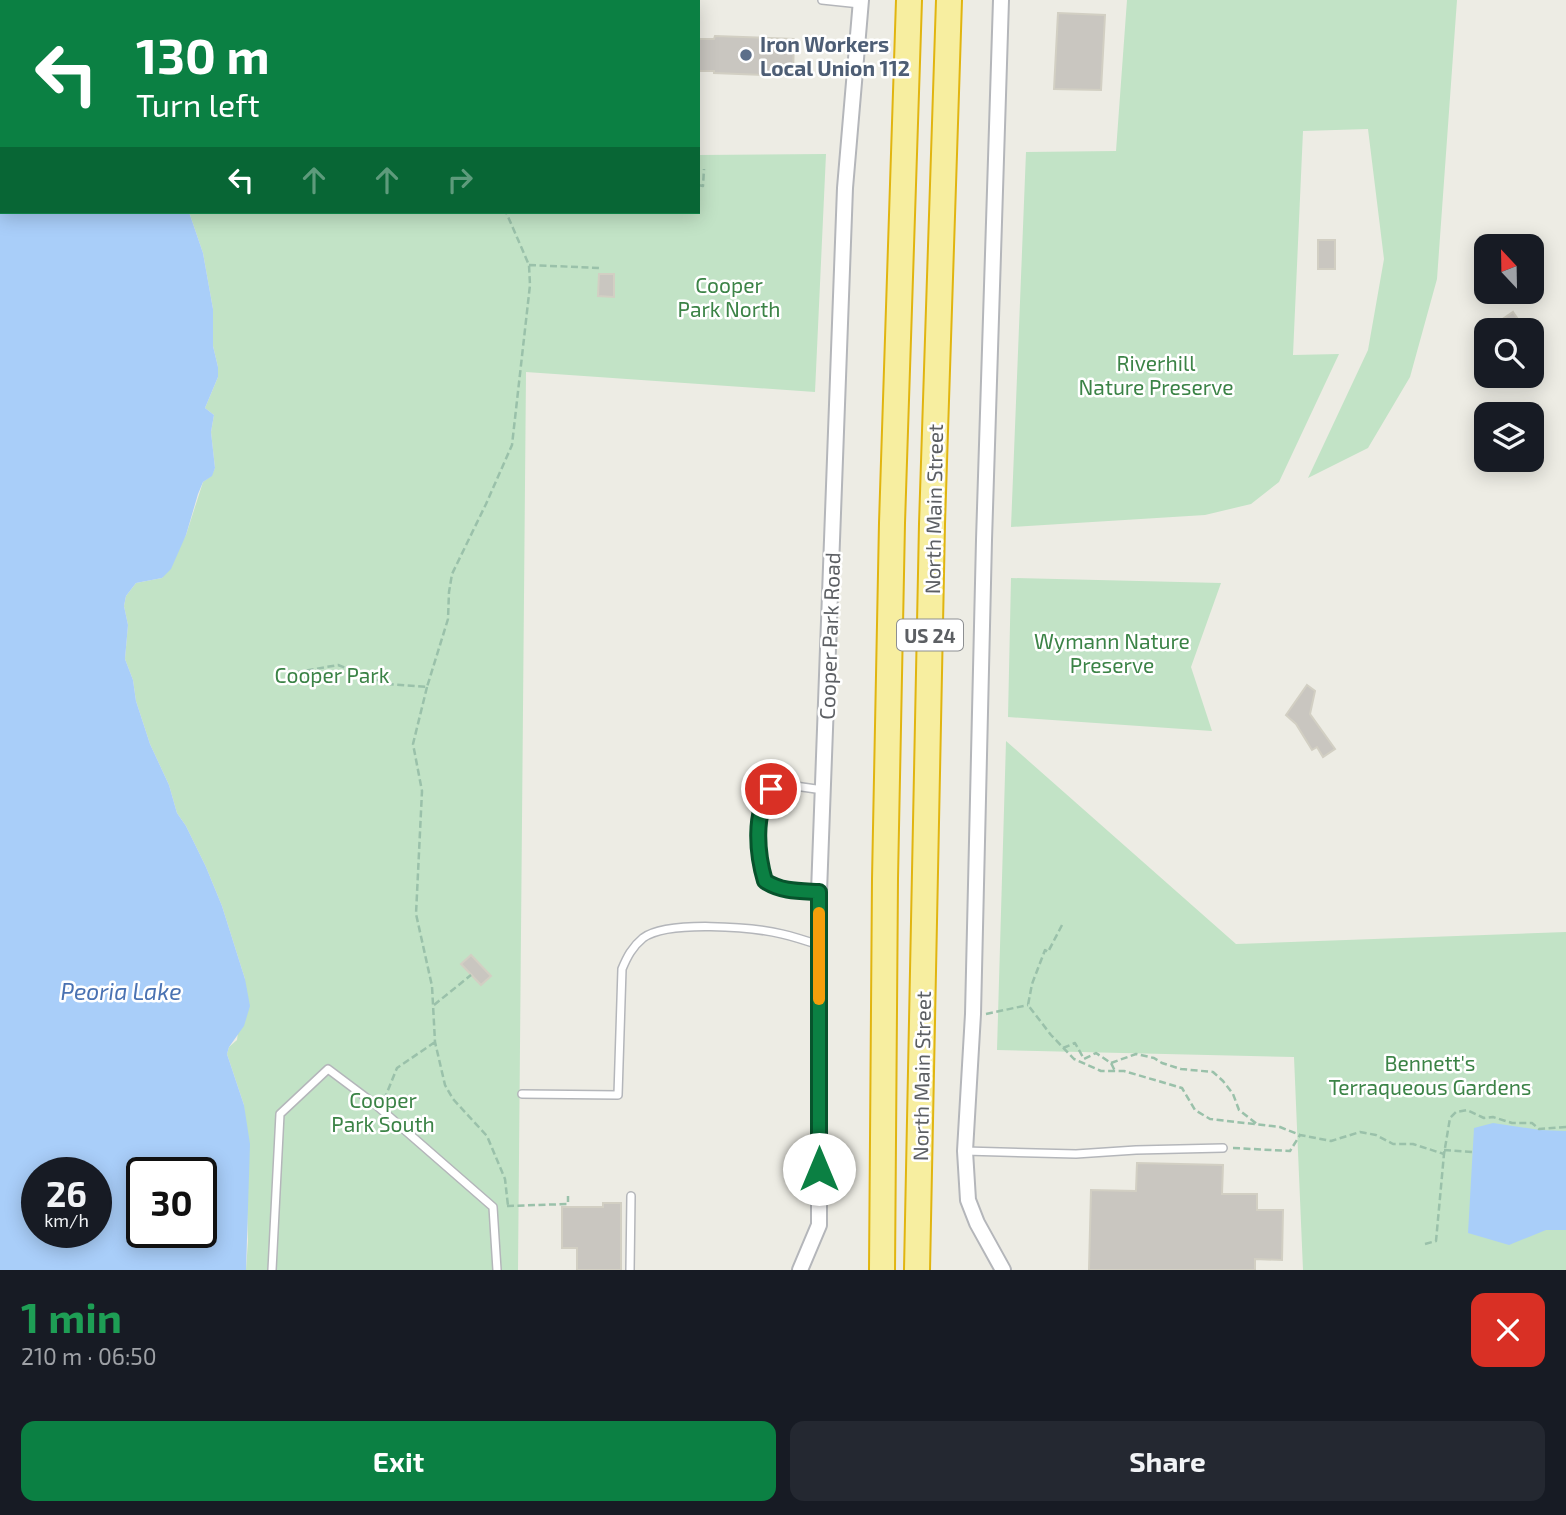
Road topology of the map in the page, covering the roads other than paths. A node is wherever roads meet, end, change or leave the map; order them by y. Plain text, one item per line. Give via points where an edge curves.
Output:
1 (822, 0) edge
2 (909, 0) edge
3 (949, 0) edge
4 (1002, 0) edge
5 (861, 2) edge
6 (823, 790) junction
7 (819, 892) junction
8 (820, 945) junction
9 (522, 1094) dead end
10 (1223, 1148) road end
11 (965, 1151) junction
12 (631, 1196) dead end
13 (272, 1270) edge
14 (497, 1270) edge
15 (630, 1270) edge
16 (800, 1270) edge
17 (882, 1270) edge
18 (917, 1270) edge
19 (1003, 1270) edge

1 - 5 lane
2 - 17 highway, North Main Street / US 24 via 892,523
3 - 18 highway, North Main Street / US 24 via 933,480
4 - 11 street via 973,1014
5 - 6 street, Cooper Park Road via 845,188
6 - 7 street, Cooper Park Road
6 - 7 lane via 788,785 771,789 759,820 765,881 790,891
7 - 8 street, Cooper Park Road
8 - 9 lane via 781,933 713,927 670,928 645,937 630,950 622,969 618,1095
8 - 16 street, Cooper Park Road via 819,1225
10 - 11 lane via 1076,1154
11 - 19 street via 968,1200
12 - 15 lane
13 - 14 lane via 280,1114 328,1069 493,1207

